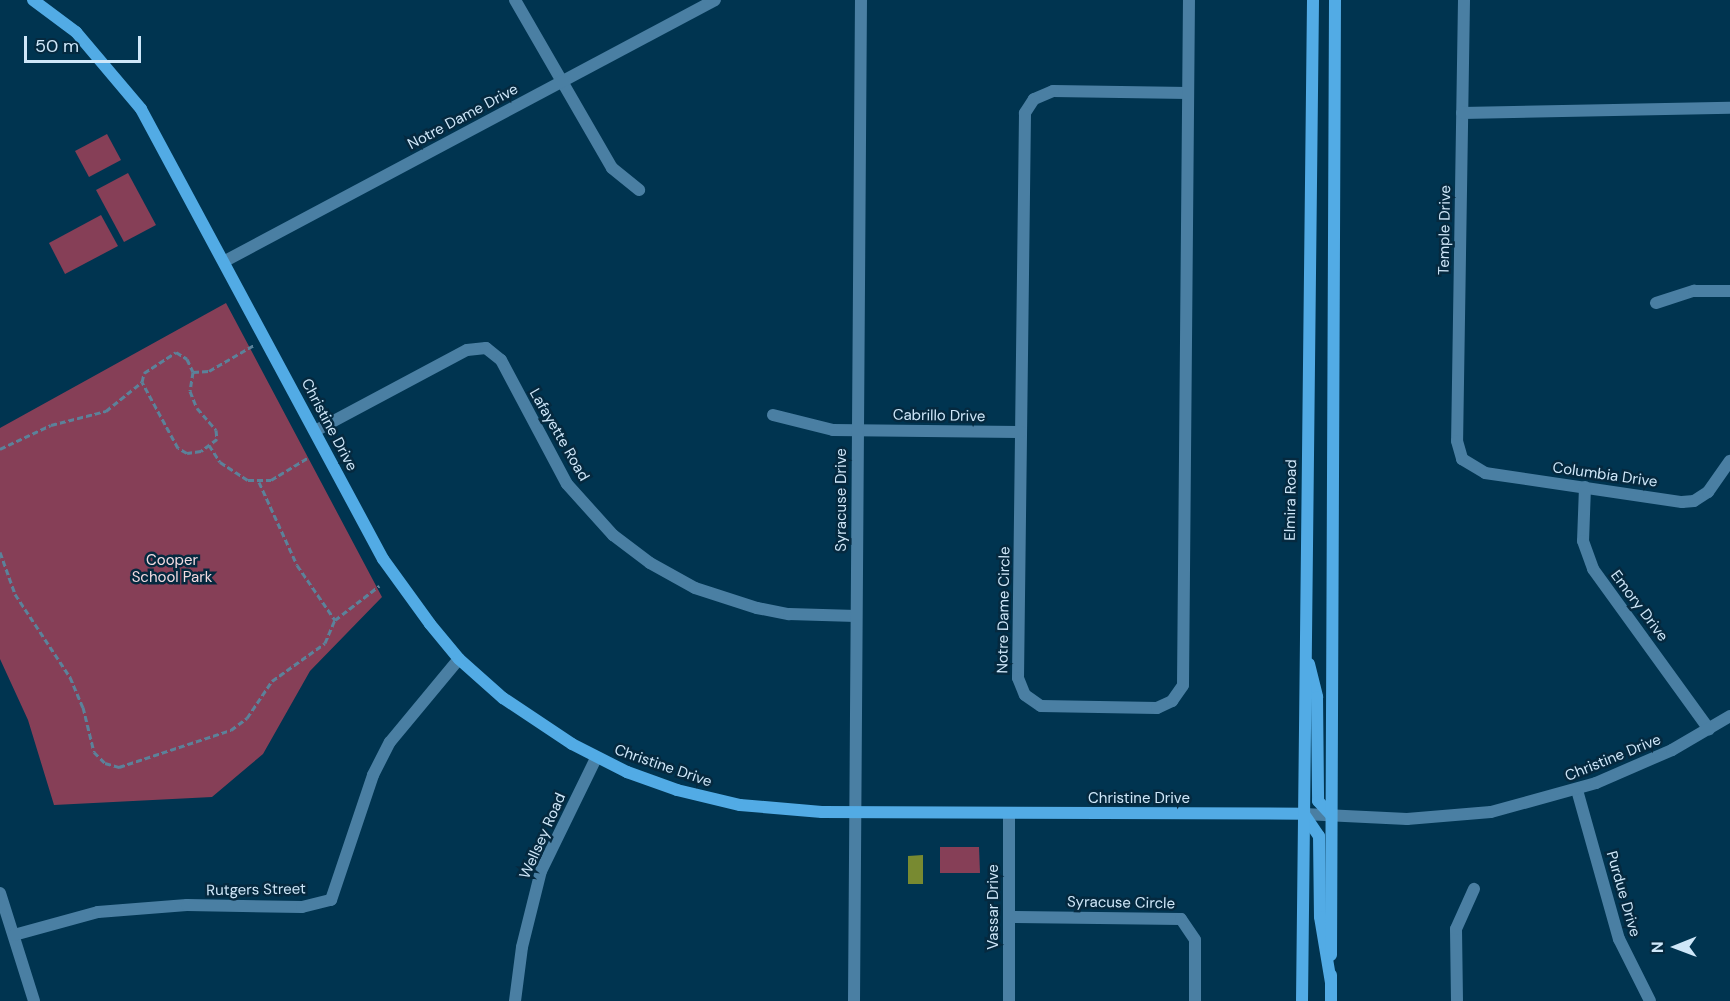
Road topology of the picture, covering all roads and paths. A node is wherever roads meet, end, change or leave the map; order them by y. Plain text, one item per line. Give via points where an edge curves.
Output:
1 (33, 0) edge
2 (515, 0) edge
3 (715, 0) edge
4 (861, 0) edge
5 (1189, 0) edge
6 (1312, 0) edge
7 (1335, 0) edge
8 (1464, 0) edge
9 (562, 81) junction
10 (1188, 93) junction
11 (1730, 108) edge
12 (1462, 113) junction
13 (639, 190) dead end
14 (225, 261) junction
15 (1730, 291) edge
16 (1656, 303) dead end
17 (266, 338) junction
18 (193, 372) junction
19 (142, 382) junction
20 (773, 415) dead end
21 (857, 430) junction
22 (315, 431) junction
23 (1021, 432) junction
24 (209, 445) junction
25 (0, 449) edge
26 (309, 457) dead end
27 (1462, 459) joint
28 (1730, 460) edge
29 (259, 482) junction
30 (1585, 487) junction
31 (0, 552) edge
32 (379, 586) dead end
33 (856, 616) junction
34 (335, 620) junction
35 (1304, 642) junction
36 (459, 659) junction
37 (1730, 716) edge
38 (1709, 729) junction
39 (596, 758) junction
40 (1577, 790) junction
41 (854, 813) junction
42 (1009, 814) junction
43 (1304, 814) junction
44 (1331, 815) junction
45 (1474, 889) dead end
46 (0, 893) edge
47 (1009, 917) junction
48 (14, 935) junction
49 (1331, 983) junction
50 (34, 1001) edge
51 (515, 1001) edge
52 (854, 1001) edge
53 (1009, 1001) edge
54 (1195, 1001) edge
55 (1302, 1001) edge
56 (1331, 1001) edge
57 (1457, 1001) edge
58 (1650, 1001) edge

1 - 14 main road, Christine Drive via 76,32 141,109
2 - 9 street
3 - 9 street, Notre Dame Drive
4 - 21 street, Syracuse Drive
5 - 10 street, Notre Dame Circle
6 - 35 main road, Elmira Road
7 - 44 main road
8 - 12 street, Temple Drive
9 - 13 street via 612,168
9 - 14 street, Notre Dame Drive
10 - 23 street, Notre Dame Circle via 1053,91 1039,95 1027,108 1023,123
10 - 23 street, Notre Dame Circle via 1184,675 1180,691 1165,705 1046,707 1032,702 1022,691 1018,678
11 - 12 street
12 - 27 street, Temple Drive via 1457,441
14 - 17 main road, Christine Drive
15 - 16 street via 1694,291
17 - 18 path via 209,371
17 - 22 main road, Christine Drive
18 - 19 path via 187,359 176,352 144,373
18 - 24 path via 190,391 197,408 216,430 217,439
19 - 24 path via 177,448 187,453
19 - 25 path via 106,411 51,425
20 - 21 street, Cabrillo Drive via 802,425
21 - 23 street, Cabrillo Drive
21 - 33 street, Syracuse Drive
22 - 33 street, Lafayette Road via 467,350 486,348 501,360 567,484 613,535 650,563 695,588 757,608 789,614
22 - 36 main road, Christine Drive via 383,559
24 - 29 path via 232,473
26 - 29 path via 287,473
27 - 30 street, Columbia Drive via 1472,469 1485,473
28 - 30 street, Columbia Drive via 1708,492 1694,501
29 - 34 path via 297,565
30 - 38 street, Emory Drive via 1583,542 1593,569
31 - 34 path via 15,594 69,677 94,752 105,763 119,767 231,730 248,718 272,681 325,643
32 - 34 path
33 - 41 street, Syracuse Drive
35 - 43 main road, Elmira Road
35 - 44 main road via 1317,697 1317,801
36 - 39 main road, Christine Drive via 544,727
36 - 48 street, Rutgers Street via 409,715 386,750 373,775 331,900 302,907 187,905 98,912
37 - 38 street, Christine Drive
38 - 40 street, Christine Drive via 1651,760
39 - 41 main road, Christine Drive via 677,790 723,802 789,811
39 - 51 street, Wellsey Road via 542,871 522,947
40 - 44 street, Christine Drive via 1463,816
40 - 58 street, Purdue Drive via 1618,939
41 - 42 main road, Christine Drive
41 - 52 street, Syracuse Drive
42 - 43 main road, Christine Drive
42 - 47 street, Vassar Drive
43 - 44 street, Christine Drive
43 - 49 main road via 1319,836 1320,917
43 - 55 main road, Elmira Road
44 - 49 main road
45 - 57 street via 1456,929
46 - 48 street
47 - 53 street, Vassar Drive
47 - 54 street, Syracuse Circle via 1181,919 1196,940
48 - 50 street
49 - 56 main road

